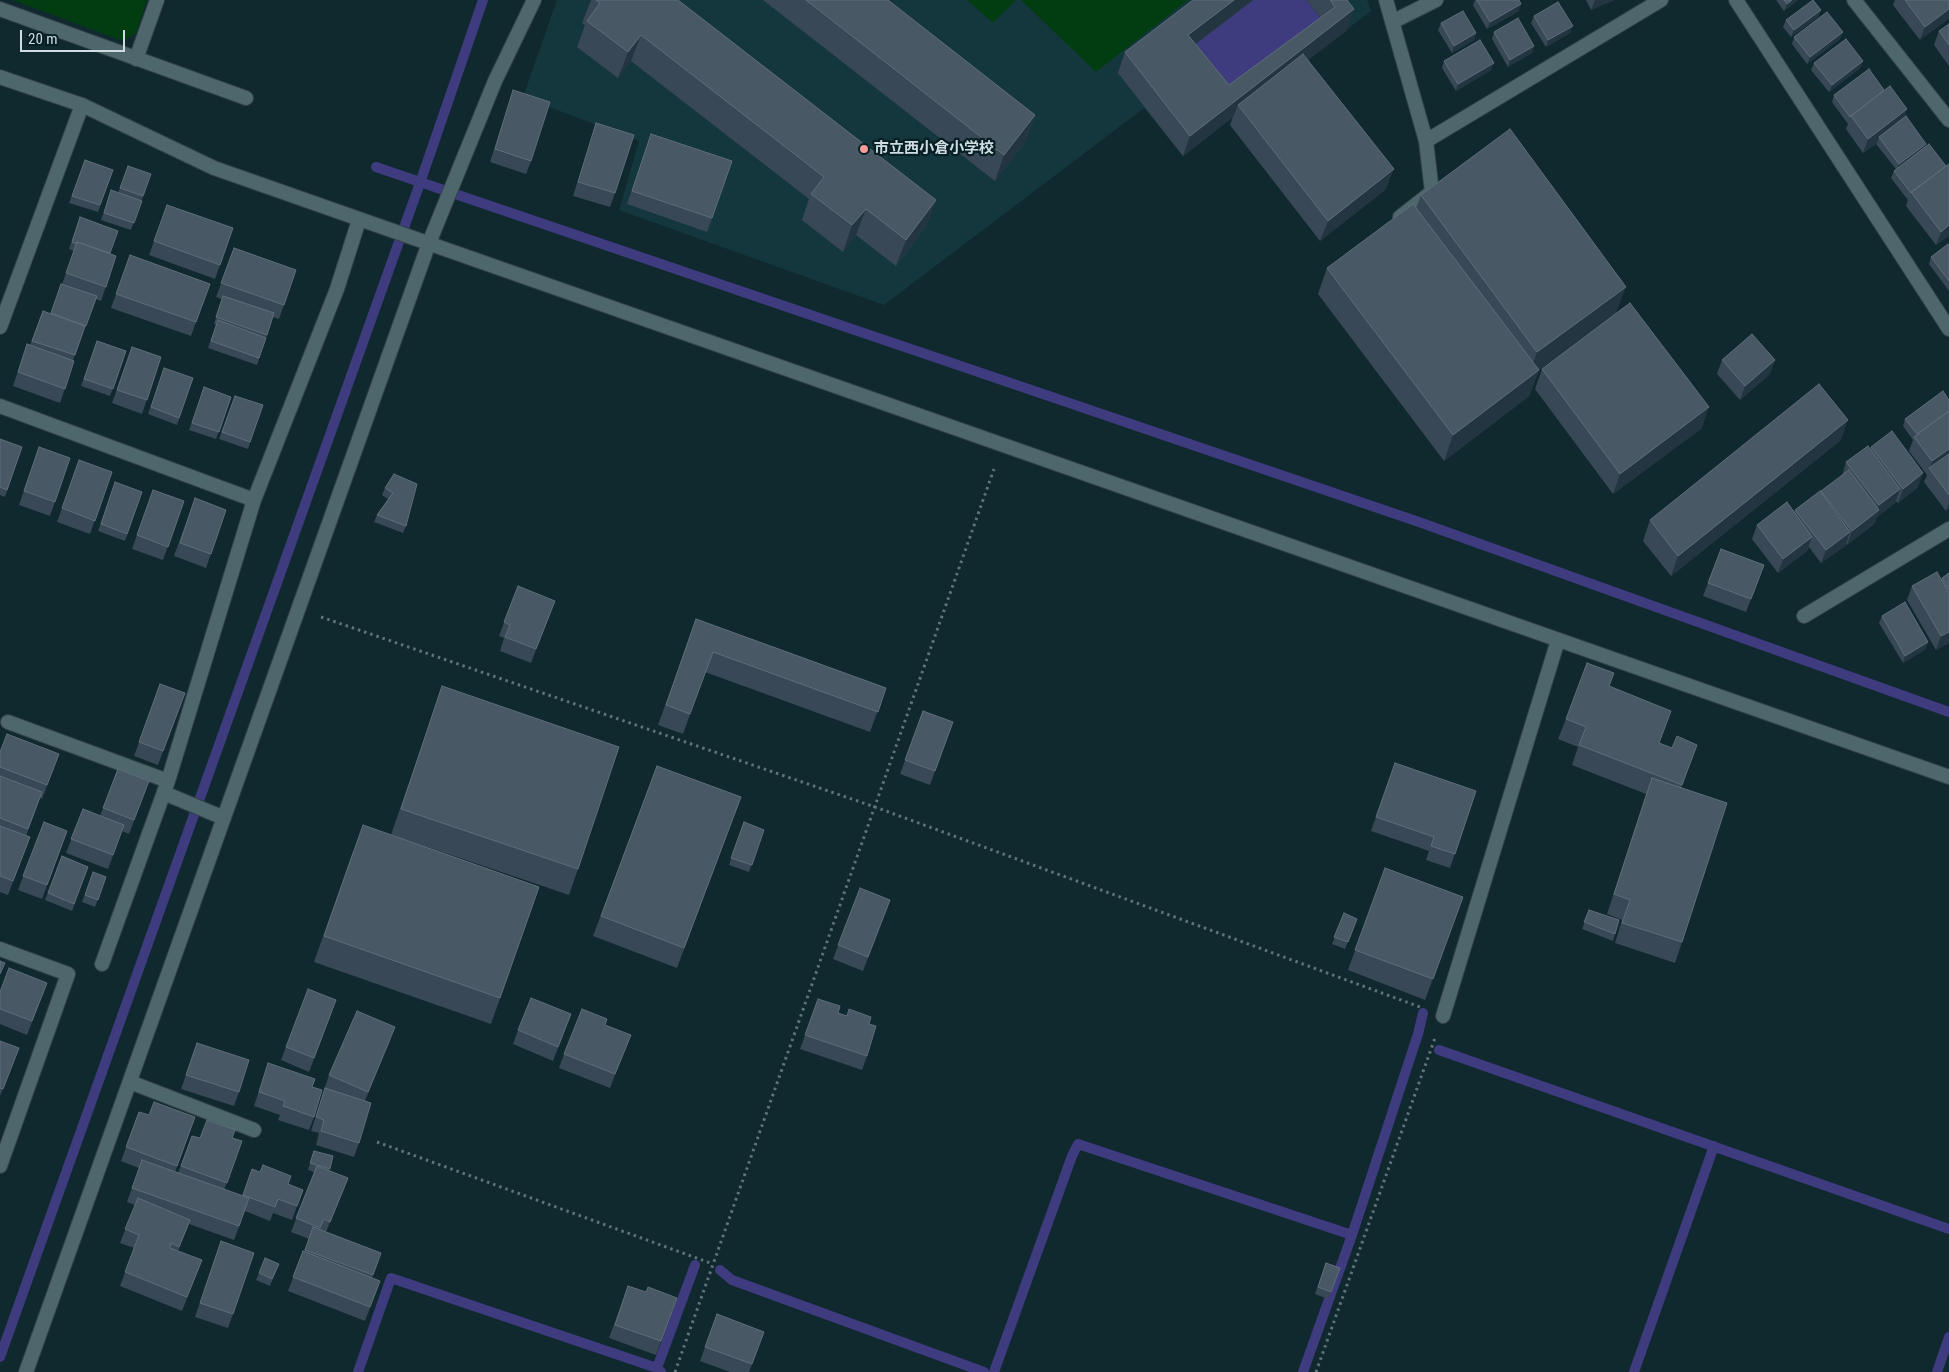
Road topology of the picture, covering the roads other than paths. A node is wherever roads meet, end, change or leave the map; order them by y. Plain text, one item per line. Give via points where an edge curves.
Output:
1 (157, 0) edge
2 (534, 0) edge
3 (1386, 0) edge
4 (1436, 0) edge
5 (1661, 0) edge
6 (1736, 0) edge
7 (1854, 0) edge
8 (0, 9) edge
9 (1392, 22) junction
10 (136, 59) junction
11 (0, 77) edge
12 (246, 98) dead end
13 (82, 105) junction
14 (1949, 120) edge
15 (1426, 141) junction
16 (359, 220) junction
17 (1385, 228) edge
18 (427, 242) junction
19 (0, 328) edge
20 (1949, 328) edge
21 (0, 406) edge
22 (254, 500) junction
23 (1949, 529) edge
24 (1804, 616) dead end
25 (1558, 640) junction
26 (8, 722) dead end
27 (1949, 777) edge
28 (167, 790) junction
29 (219, 816) junction
30 (0, 949) edge
31 (102, 964) dead end
32 (1443, 1016) road end
33 (130, 1082) junction
34 (254, 1130) dead end
35 (4, 1139) edge
36 (0, 1166) edge
37 (26, 1372) edge

1 - 10 street
2 - 18 street via 495,81
3 - 9 street
4 - 9 street
5 - 15 street
6 - 20 street
7 - 14 street
8 - 10 street
9 - 15 street
10 - 12 street
11 - 13 street
13 - 16 street via 214,168
13 - 19 street
15 - 17 street via 1432,192
16 - 18 street
16 - 22 street via 337,289
18 - 25 street
18 - 29 street via 298,610
21 - 22 street
22 - 28 street
23 - 24 street
25 - 27 street
25 - 32 street
26 - 28 street
28 - 29 street
28 - 31 street
29 - 33 street
30 - 35 street via 68,974
33 - 34 street
33 - 37 street
35 - 36 street

